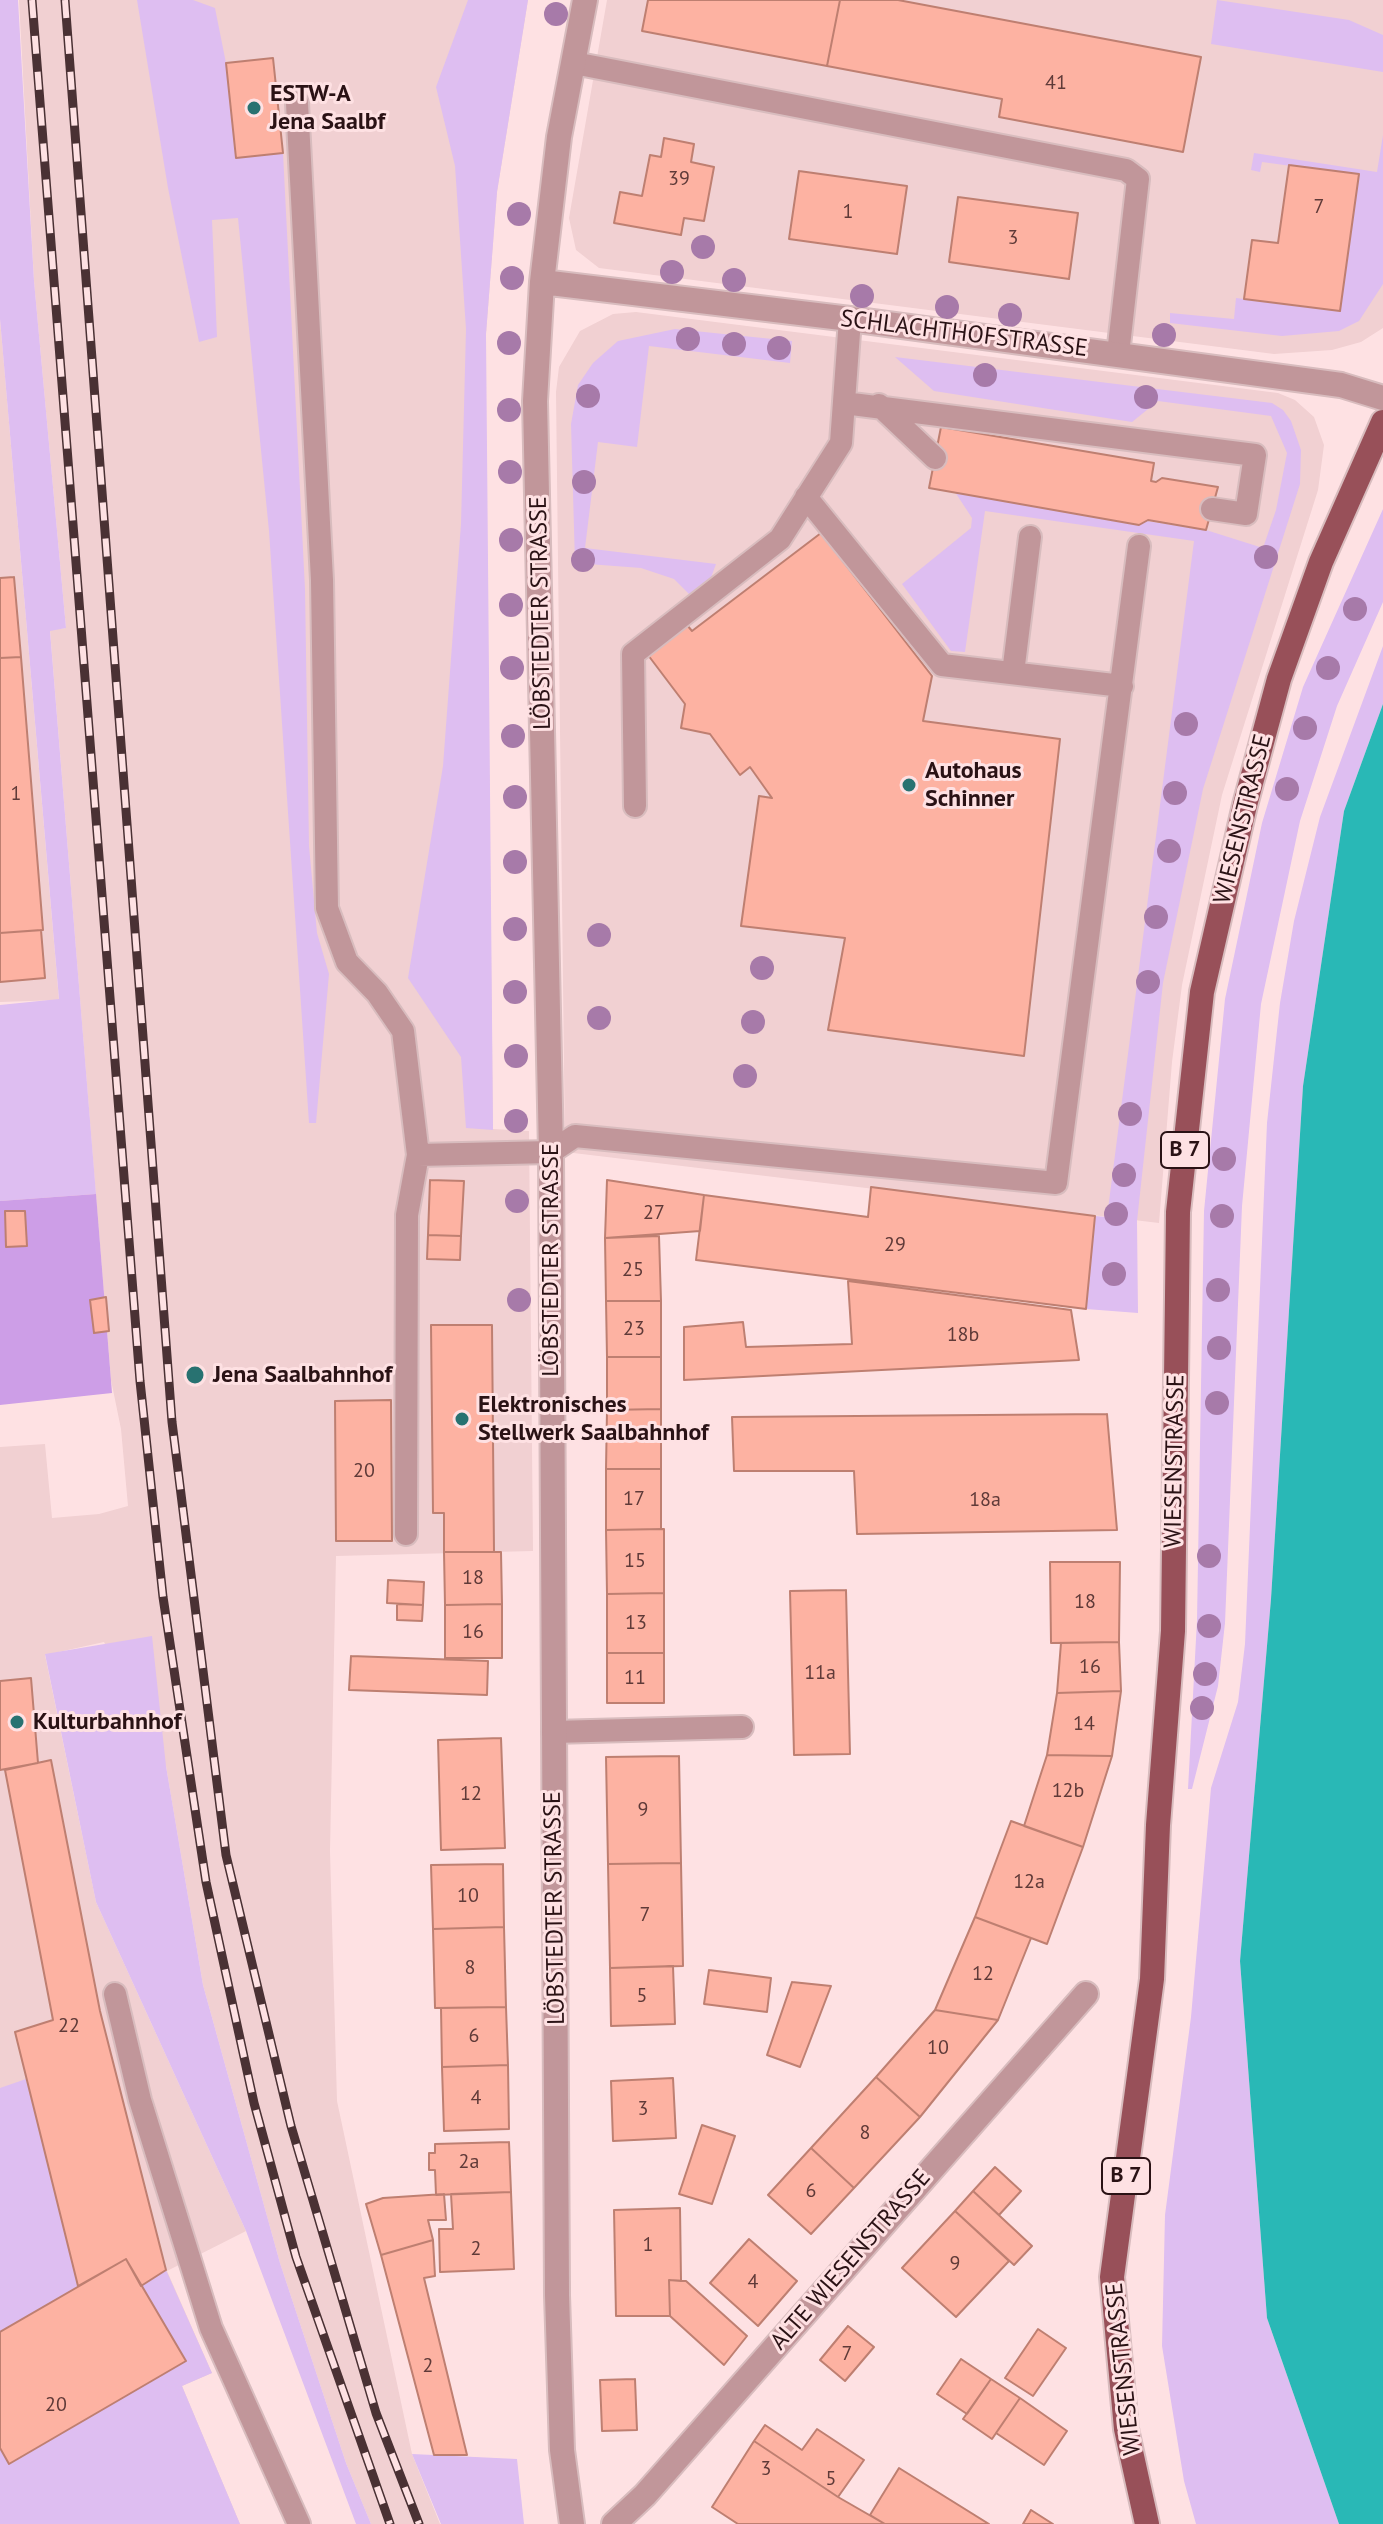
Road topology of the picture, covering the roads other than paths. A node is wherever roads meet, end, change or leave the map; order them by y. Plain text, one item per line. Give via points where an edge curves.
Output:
1 (585, 0) edge
2 (574, 63) junction
3 (297, 103) dead end
4 (542, 282) junction
5 (850, 319) junction
6 (1118, 354) junction
7 (1383, 398) edge
8 (844, 403) junction
9 (879, 405) junction
10 (1383, 422) edge
11 (935, 458) dead end
12 (806, 497) junction
13 (1212, 509) dead end
14 (1030, 537) dead end
15 (1139, 546) dead end
16 (1013, 673) junction
17 (1122, 686) junction
18 (635, 806) dead end
19 (551, 1152) junction
20 (418, 1155) junction
21 (406, 1534) dead end
22 (742, 1727) dead end
23 (553, 1732) junction
24 (115, 1994) dead end
25 (1086, 1994) dead end
26 (299, 2524) edge
27 (572, 2524) edge
28 (614, 2524) edge
29 (1147, 2524) edge

1 - 2 street, LÖBSTEDTER STRASSE
2 - 4 street, LÖBSTEDTER STRASSE via 559,137
2 - 6 lane via 1126,170 1138,179
3 - 20 lane via 322,580 327,908 347,962 403,1031
4 - 5 street, SCHLACHTHOFSTRASSE
4 - 19 street, LÖBSTEDTER STRASSE via 535,401
5 - 6 street, SCHLACHTHOFSTRASSE
5 - 8 lane
6 - 7 street, SCHLACHTHOFSTRASSE via 1341,385
8 - 9 lane
8 - 12 lane via 841,443
9 - 11 lane
9 - 13 lane via 1255,455 1246,514
10 - 29 main road, WIESENSTRASSE / B 7 via 1321,562 1279,679 1202,992 1178,1212 1173,1631 1152,1979 1112,2277 1126,2429
12 - 16 lane via 942,665
12 - 18 lane via 780,539 633,654
14 - 16 lane
15 - 17 lane
16 - 17 lane
17 - 19 lane via 1056,1183 575,1136
19 - 20 lane
19 - 23 street, LÖBSTEDTER STRASSE
20 - 21 lane via 407,1215
22 - 23 lane
23 - 27 street, LÖBSTEDTER STRASSE via 557,2295 562,2450
24 - 26 lane via 140,2100 211,2328
25 - 28 street, ALTE WIESENSTRASSE

